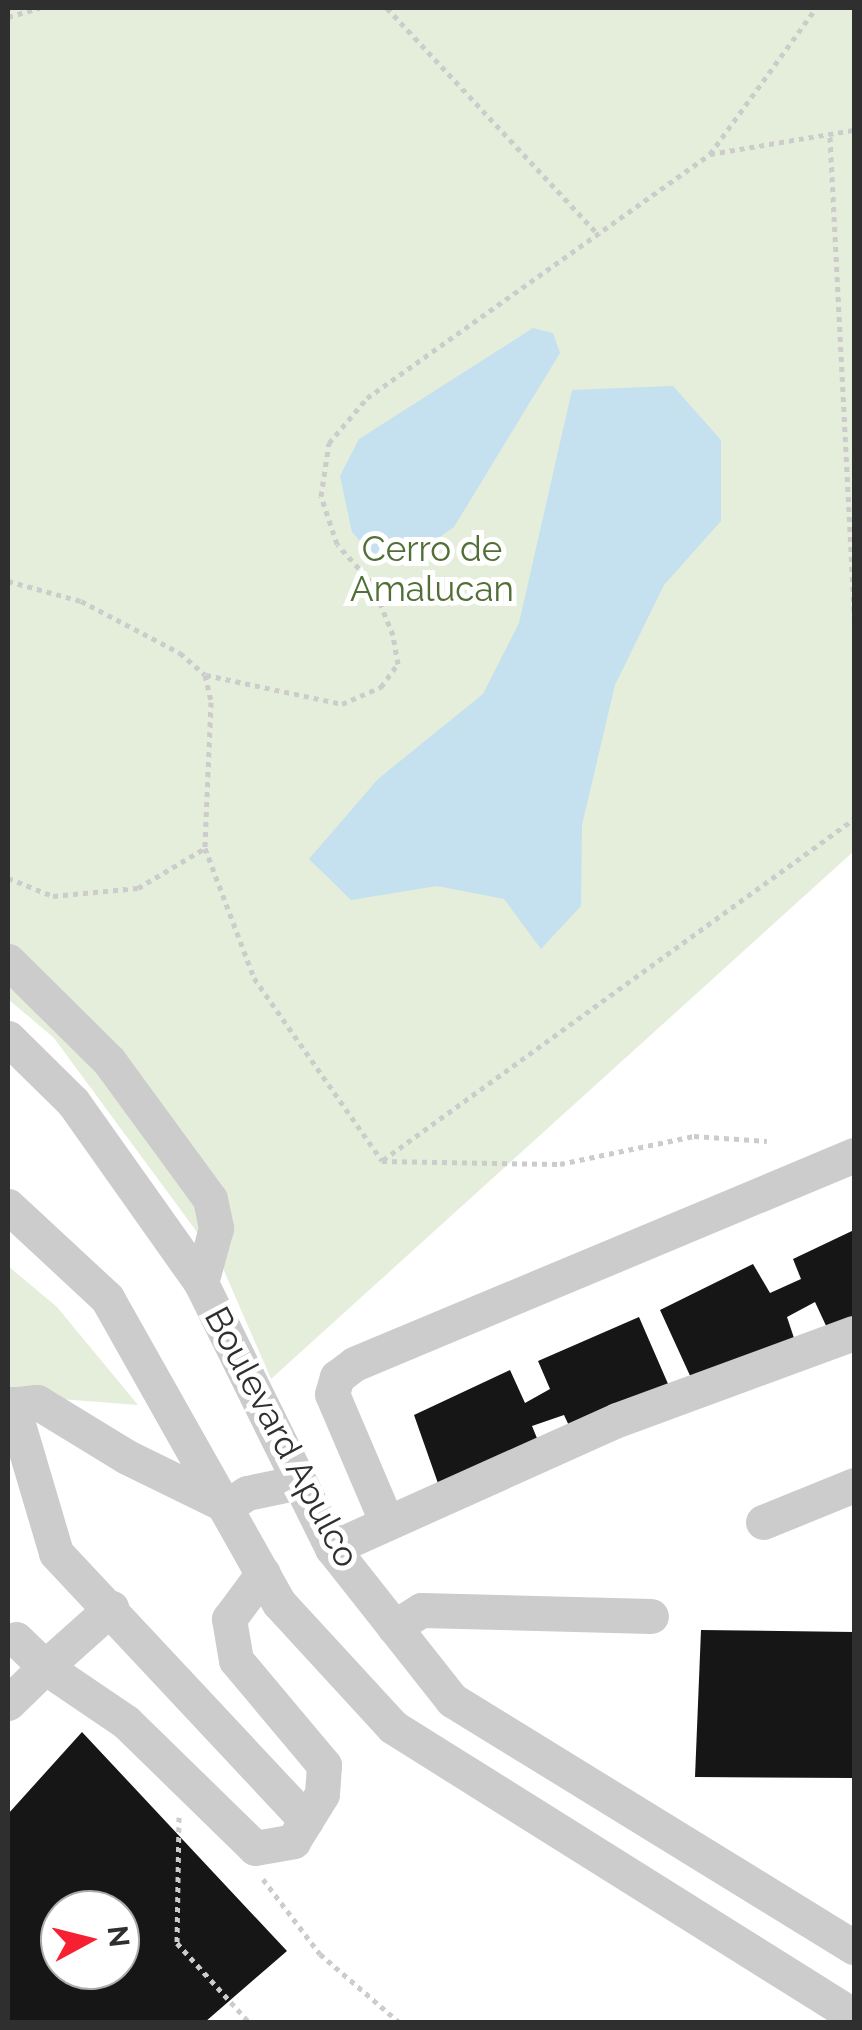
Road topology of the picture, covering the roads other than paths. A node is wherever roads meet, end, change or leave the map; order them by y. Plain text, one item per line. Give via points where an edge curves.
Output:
1 (8, 961) edge
2 (8, 1038) edge
3 (854, 1155) edge
4 (8, 1206) edge
5 (201, 1283) junction
6 (854, 1334) edge
7 (10, 1404) edge
8 (299, 1482) junction
9 (854, 1485) edge
10 (228, 1506) junction
11 (763, 1522) dead end
12 (387, 1523) junction
13 (332, 1548) junction
14 (263, 1573) junction
15 (111, 1608) junction
16 (651, 1616) dead end
17 (394, 1626) junction
18 (10, 1635) edge
19 (45, 1666) junction
20 (8, 1703) edge
21 (306, 1820) junction
22 (854, 1947) edge
23 (854, 2016) edge

1 - 5 street via 109,1062 210,1199 216,1228
2 - 5 street, Boulevard Apulco via 74,1102
3 - 12 street via 354,1364 337,1377 332,1394
4 - 10 street via 107,1298
5 - 8 street, Boulevard Apulco
6 - 12 street via 617,1420
7 - 10 street via 37,1402 127,1458
7 - 15 street via 56,1552
8 - 10 street via 248,1493
8 - 13 street, Boulevard Apulco
9 - 11 street
10 - 14 street
12 - 13 street
13 - 17 street, Boulevard Apulco
14 - 21 street via 229,1619 231,1633 236,1660 324,1765 322,1794
14 - 23 street via 280,1603 393,1728
15 - 19 street
15 - 21 street
16 - 17 street via 422,1610
17 - 22 street, Boulevard Apulco via 452,1700
18 - 19 street
19 - 20 street
19 - 21 street via 126,1722 255,1848 293,1841

